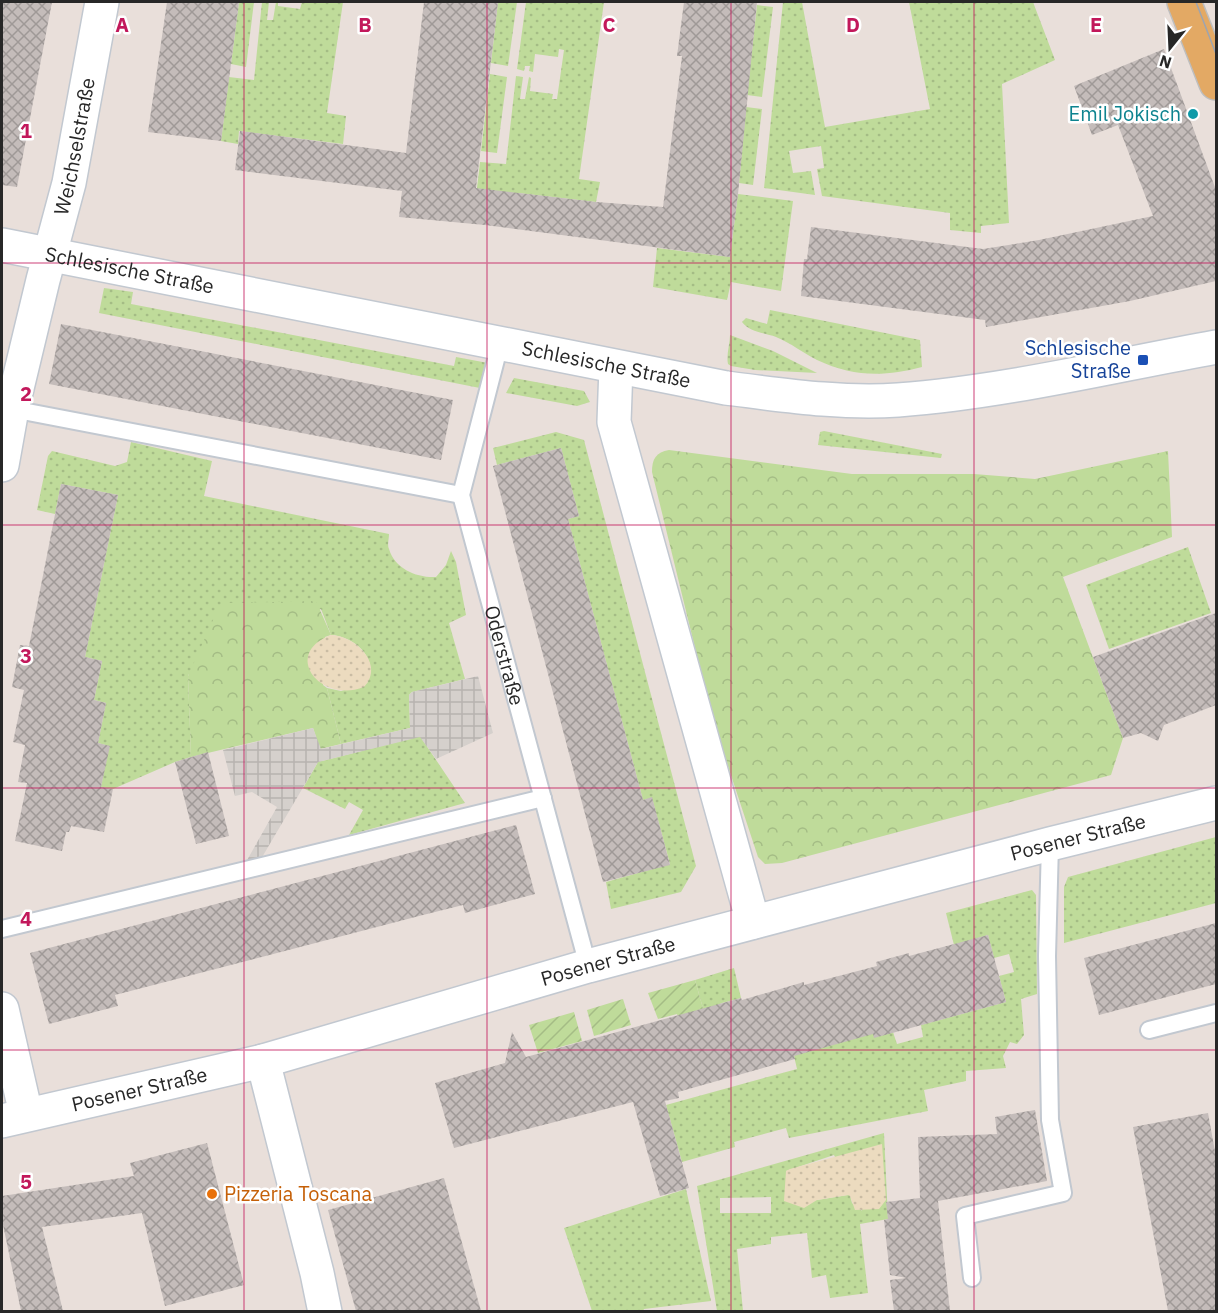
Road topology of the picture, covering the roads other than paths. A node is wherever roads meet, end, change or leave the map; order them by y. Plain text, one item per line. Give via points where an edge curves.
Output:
1 (102, 2) edge
2 (1184, 2) edge
3 (1216, 83) edge
4 (2, 245) edge
5 (49, 254) junction
6 (500, 344) junction
7 (1216, 347) edge
8 (616, 366) junction
9 (12, 409) junction
10 (2, 465) edge
11 (461, 495) junction
12 (543, 798) junction
13 (1216, 803) edge
14 (1050, 844) junction
15 (753, 922) junction
16 (2, 930) edge
17 (588, 966) junction
18 (2, 1010) edge
19 (1216, 1013) edge
20 (1149, 1030) dead end
21 (263, 1061) junction
22 (14, 1117) edge
23 (972, 1278) dead end
24 (320, 1309) edge

1 - 5 street, Weichselstraße via 69,183
2 - 3 main road
4 - 5 street, Schlesische Straße
5 - 6 street, Schlesische Straße
5 - 9 street, Weichselstraße
6 - 8 street, Schlesische Straße
6 - 11 lane, Oderstraße
7 - 8 street, Schlesische Straße via 1002,388 897,400 829,400 726,388
8 - 15 street via 614,422
9 - 10 street, Weichselstraße
9 - 11 lane
11 - 12 lane, Oderstraße
12 - 16 lane
12 - 17 lane, Oderstraße
13 - 14 street, Posener Straße
14 - 15 street, Posener Straße
14 - 23 lane via 1050,1120 1063,1193 965,1216
15 - 17 street, Posener Straße
17 - 21 street, Posener Straße
18 - 22 street
19 - 20 lane
21 - 22 street, Posener Straße
21 - 24 street via 317,1273

